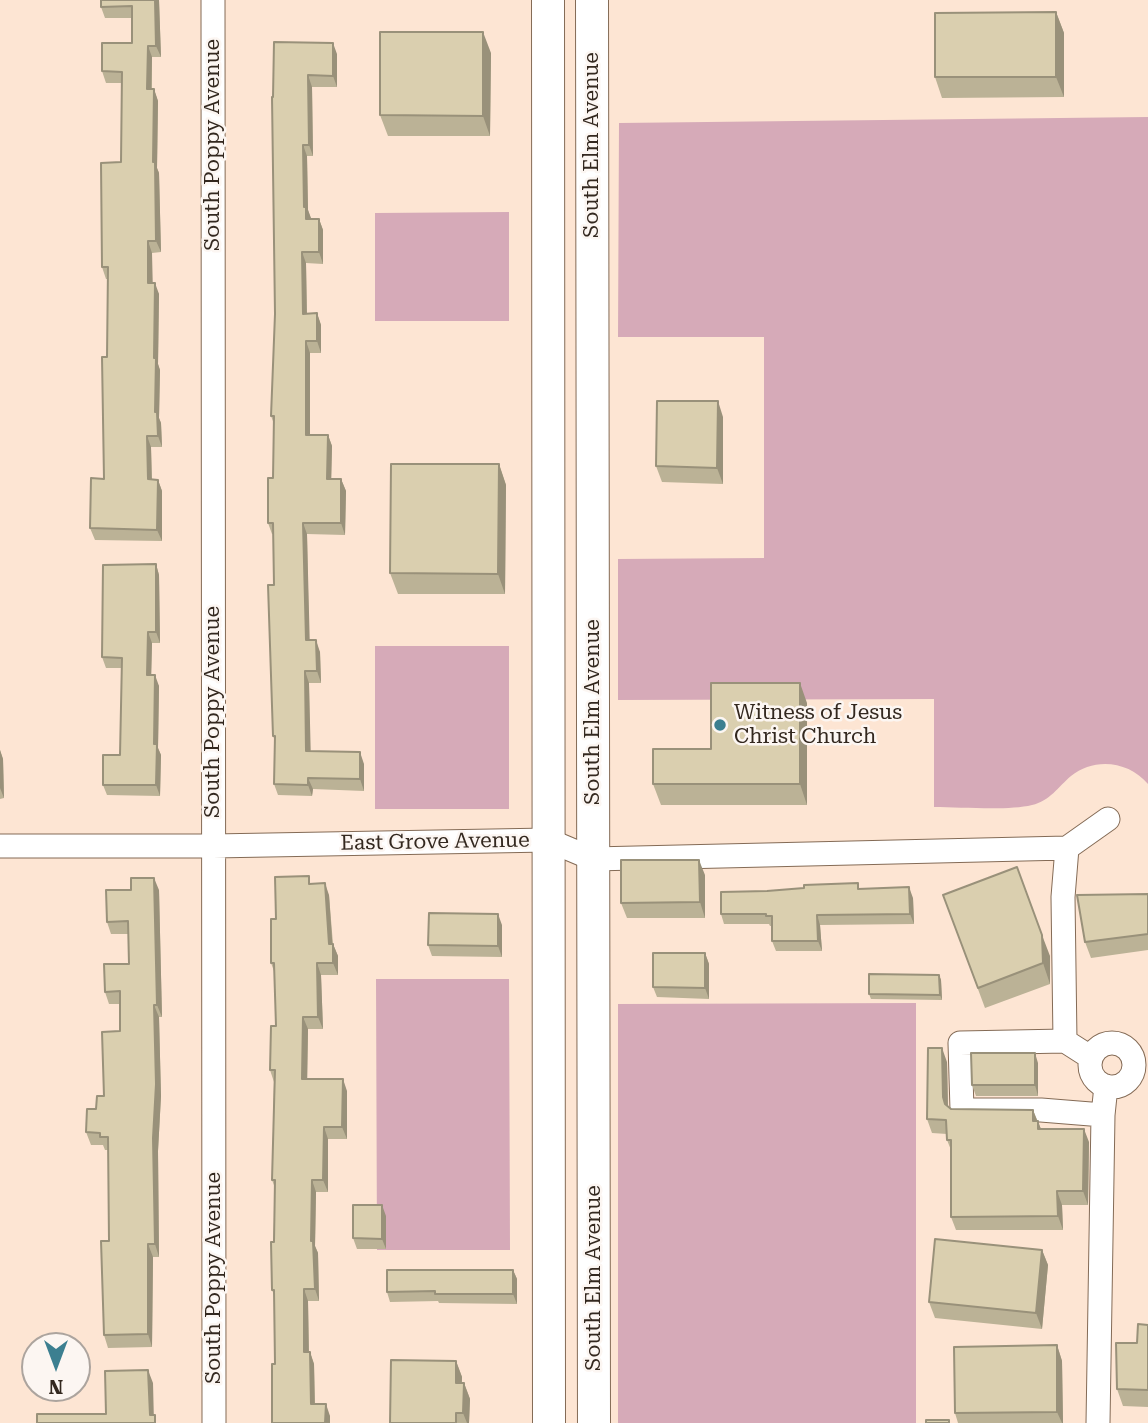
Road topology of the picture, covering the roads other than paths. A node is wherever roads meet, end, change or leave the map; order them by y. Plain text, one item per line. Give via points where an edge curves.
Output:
1 (213, 0) edge
2 (548, 0) edge
3 (592, 0) edge
4 (1108, 819) dead end
5 (548, 839) junction
6 (0, 846) edge
7 (213, 846) junction
8 (1067, 848) junction
9 (593, 859) junction
10 (1065, 1041) junction
11 (1090, 1057) junction
12 (1105, 1086) junction
13 (1103, 1115) junction
14 (215, 1423) edge
15 (549, 1423) edge
16 (594, 1423) edge
17 (1098, 1423) edge

1 - 7 street, South Poppy Avenue
2 - 5 main road, South Elm Avenue
3 - 9 main road, South Elm Avenue
4 - 8 street
5 - 7 street, East Grove Avenue
5 - 9 street, East Grove Avenue
5 - 15 main road, South Elm Avenue
6 - 7 street, East Grove Avenue
7 - 14 street, South Poppy Avenue
8 - 9 street, East Grove Avenue
8 - 10 street
9 - 16 main road, South Elm Avenue
10 - 11 street
10 - 13 street via 960,1043 962,1110
11 - 12 street via 1090,1072
11 - 12 street via 1099,1046 1113,1042 1132,1054 1134,1069 1127,1082
12 - 13 street
13 - 17 street

